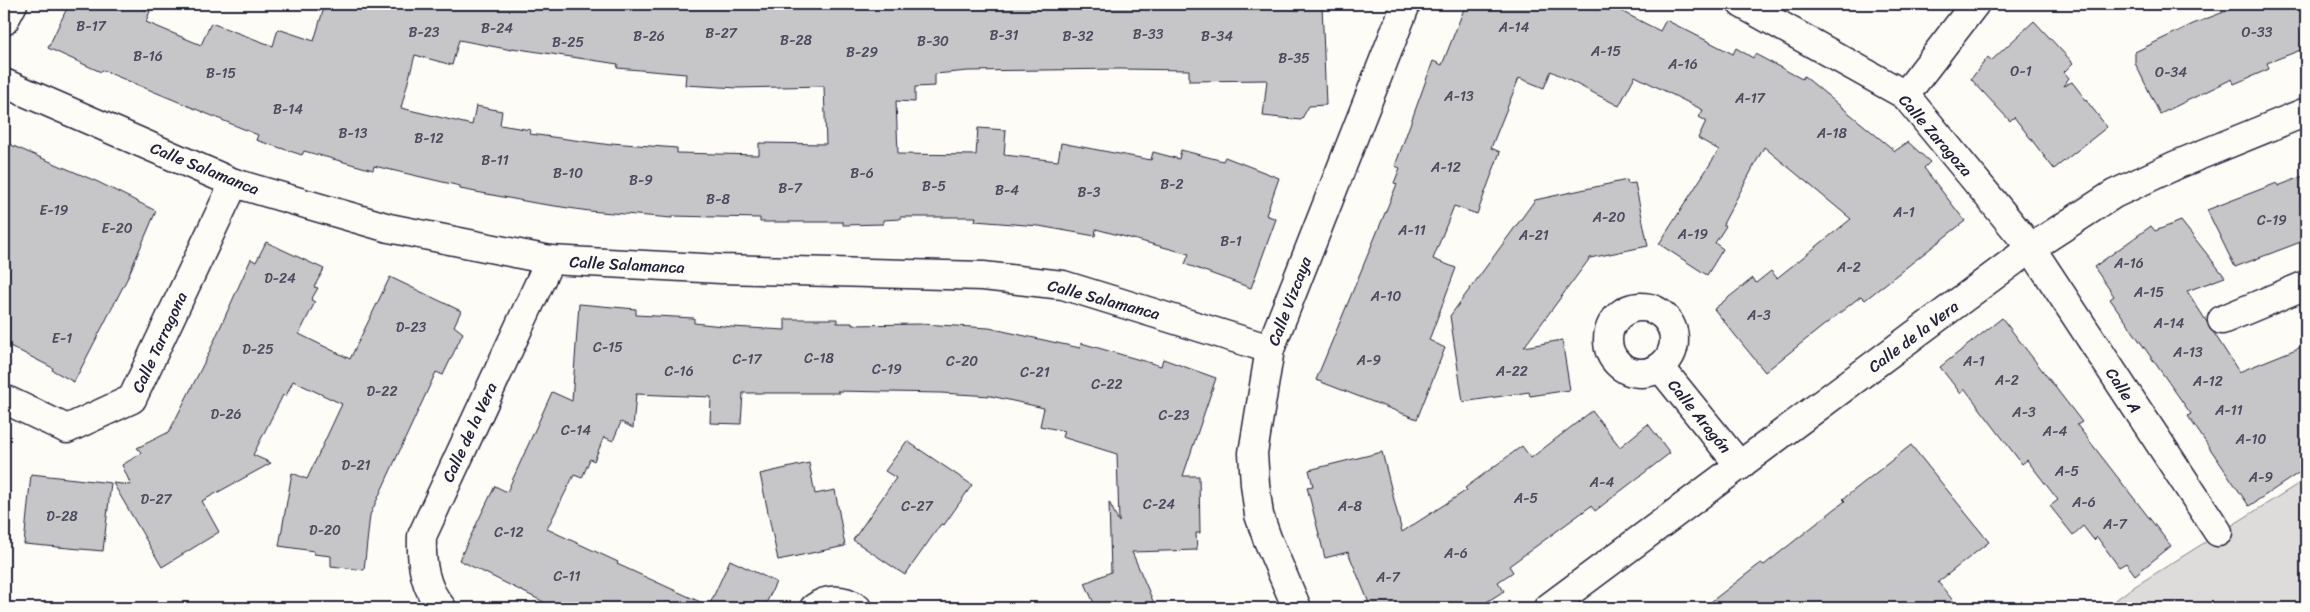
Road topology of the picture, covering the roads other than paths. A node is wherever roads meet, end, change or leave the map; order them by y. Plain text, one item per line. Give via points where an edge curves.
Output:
1 (13, 4) edge
2 (1406, 4) edge
3 (1742, 4) edge
4 (1975, 4) edge
5 (4, 21) edge
6 (4, 83) edge
7 (1905, 94) junction
8 (2306, 112) edge
9 (234, 183) junction
10 (2031, 248) junction
11 (550, 260) junction
12 (2306, 285) edge
13 (2222, 320) dead end
14 (1270, 349) junction
15 (1660, 367) dead end
16 (4, 399) edge
17 (1740, 466) junction
18 (2218, 532) dead end
19 (442, 608) edge
20 (814, 608) edge
21 (857, 608) edge
22 (1297, 608) edge
23 (1548, 608) edge

1 - 5 street
2 - 14 street, Calle Vizcaya
3 - 7 street, Calle Zaragoza
4 - 7 street
6 - 9 street, Calle Salamanca
7 - 10 street, Calle Zaragoza
8 - 10 street, Calle de la Vera via 2114,194
9 - 11 street, Calle Salamanca via 389,228
9 - 16 street, Calle Tarragona via 132,399 67,429
10 - 17 street, Calle de la Vera
10 - 18 street, Calle A
11 - 14 street, Calle Salamanca via 721,269 983,276 1063,285
11 - 19 street, Calle de la Vera via 422,536 421,556 426,581
12 - 13 street
14 - 22 street, Calle Vizcaya via 1253,453 1255,484 1259,515
15 - 17 street, Calle Aragón
17 - 23 street, Calle de la Vera
20 - 21 street via 826,601 839,600

